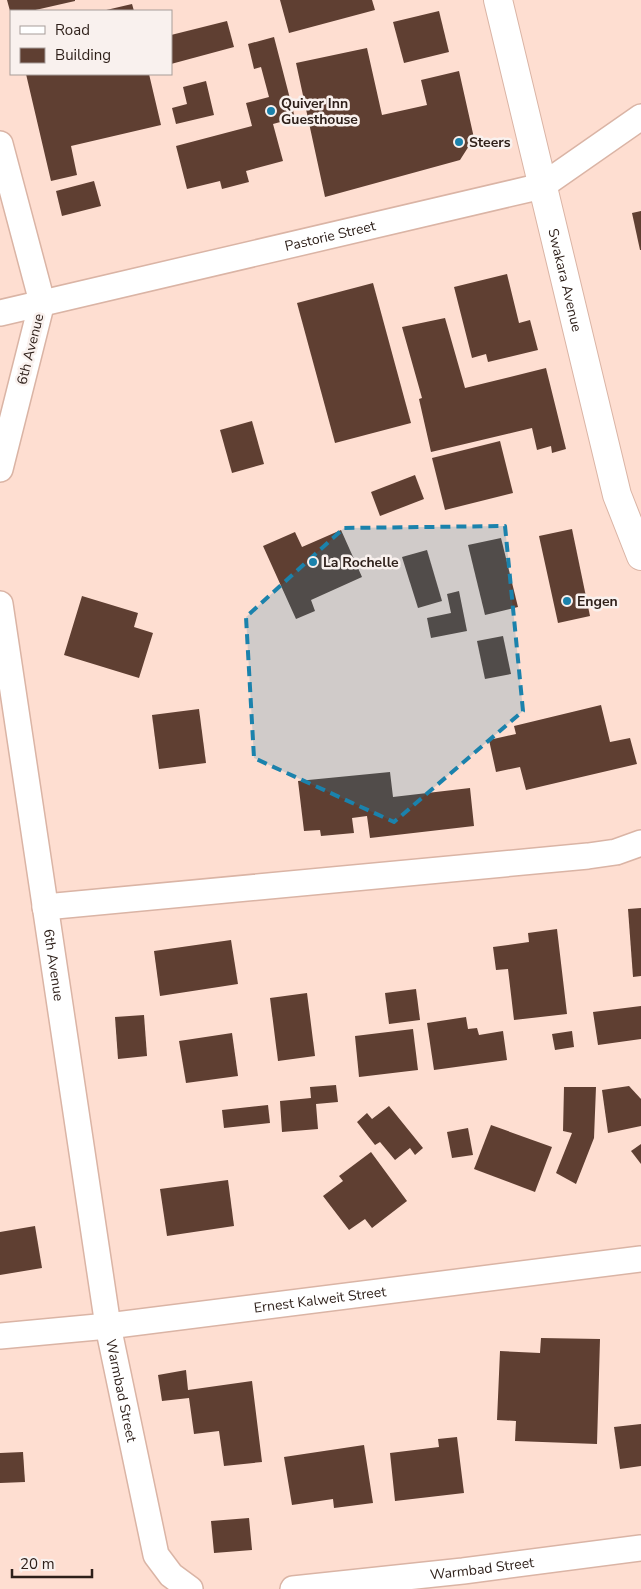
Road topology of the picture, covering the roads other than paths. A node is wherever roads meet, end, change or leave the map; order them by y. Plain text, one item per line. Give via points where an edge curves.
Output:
1 (498, 0) edge
2 (641, 117) edge
3 (0, 144) edge
4 (542, 186) junction
5 (42, 302) junction
6 (0, 313) edge
7 (0, 468) edge
8 (641, 556) edge
9 (0, 604) edge
10 (641, 843) edge
11 (44, 907) junction
12 (641, 1259) edge
13 (108, 1326) junction
14 (0, 1336) edge
15 (641, 1548) edge
16 (190, 1589) edge
17 (293, 1589) edge

1 - 4 street, Swakara Avenue
2 - 4 street, Pastorie Street
3 - 5 street, 6th Avenue
4 - 5 street, Pastorie Street
4 - 8 street, Swakara Avenue via 617,495
5 - 6 street, Pastorie Street
5 - 7 street, 6th Avenue
9 - 11 street, 6th Avenue
10 - 11 street via 616,852 588,856
11 - 13 street, 6th Avenue
12 - 13 street, Ernest Kalweit Street
13 - 14 street, Ernest Kalweit Street
13 - 16 street, Warmbad Street via 156,1555 171,1575
15 - 17 street, Warmbad Street

